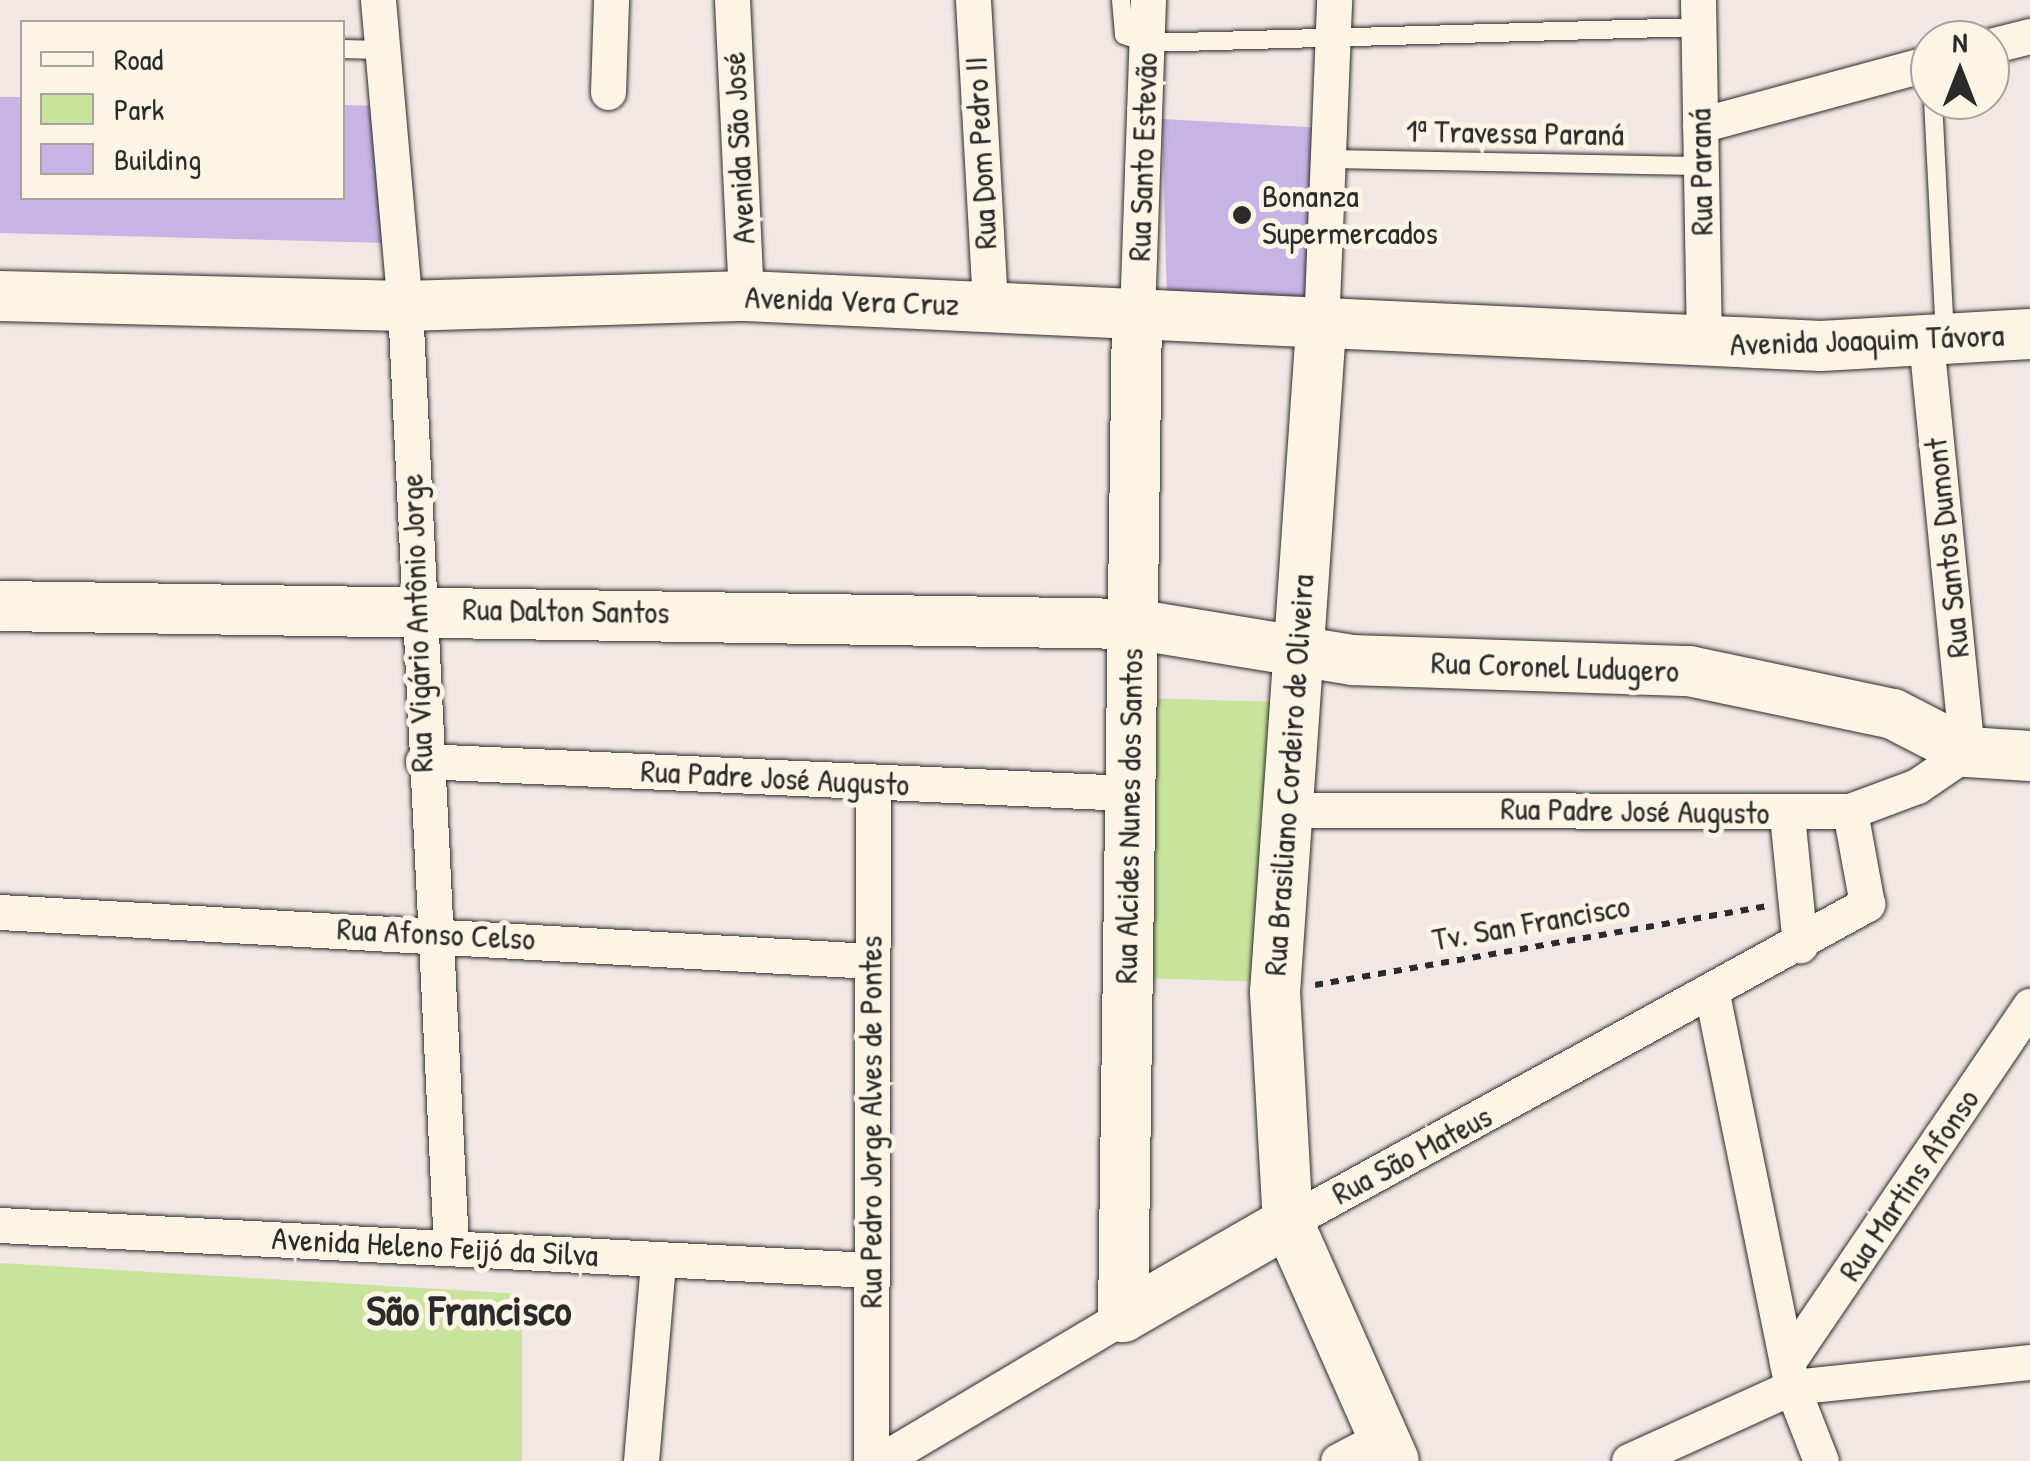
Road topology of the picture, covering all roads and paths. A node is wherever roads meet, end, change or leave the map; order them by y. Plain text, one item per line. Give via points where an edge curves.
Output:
1 (378, 0) edge
2 (611, 0) edge
3 (732, 0) edge
4 (973, 0) edge
5 (1121, 0) edge
6 (1148, 0) edge
7 (1698, 13) edge
8 (1333, 16) edge
9 (1147, 43) junction
10 (345, 49) edge
11 (382, 50) junction
12 (1910, 68) edge
13 (608, 92) dead end
14 (1933, 120) edge
15 (1700, 125) junction
16 (1328, 160) junction
17 (1700, 166) junction
18 (0, 296) edge
19 (746, 296) junction
20 (405, 306) junction
21 (990, 306) junction
22 (1137, 314) junction
23 (1321, 328) junction
24 (2030, 334) edge
25 (1936, 343) junction
26 (1704, 344) junction
27 (0, 606) edge
28 (415, 608) junction
29 (1133, 624) junction
30 (1296, 652) junction
31 (1967, 752) junction
32 (2030, 756) edge
33 (423, 761) junction
34 (873, 783) junction
35 (1128, 793) junction
36 (1288, 810) junction
37 (1850, 811) junction
38 (1787, 815) junction
39 (1795, 901) junction
40 (0, 912) edge
41 (433, 933) junction
42 (1800, 945) junction
43 (872, 961) junction
44 (1275, 992) junction
45 (1712, 994) junction
46 (2030, 1006) edge
47 (1288, 1222) junction
48 (0, 1225) edge
49 (450, 1246) junction
50 (658, 1260) junction
51 (869, 1270) junction
52 (1122, 1317) junction
53 (2030, 1362) edge
54 (1790, 1375) junction
55 (1389, 1449) edge
56 (641, 1461) edge
57 (872, 1461) edge
58 (880, 1461) edge
59 (1338, 1461) edge
60 (1629, 1461) edge
61 (1822, 1461) edge

1 - 11 street, Rua Vigário Antônio Jorge
2 - 13 street
3 - 19 street, Avenida São José
4 - 21 street, Rua Dom Pedro II
5 - 9 lane via 1124,35
6 - 9 street, Rua Santo Estevão
7 - 8 lane
7 - 15 street, Rua Paraná
8 - 9 lane
8 - 16 street
9 - 22 street, Rua Santo Estevão
10 - 11 lane
11 - 20 street, Rua Vigário Antônio Jorge
12 - 15 street
14 - 25 lane
15 - 17 street, Rua Paraná
16 - 17 lane, 1ª Travessa Paraná
16 - 23 street
17 - 26 street, Rua Paraná
18 - 20 main road, Avenida Vera Cruz
19 - 20 main road, Avenida Vera Cruz
19 - 21 main road, Avenida Vera Cruz
20 - 28 street, Rua Vigário Antônio Jorge
21 - 22 main road, Avenida Vera Cruz
22 - 23 main road, Avenida Vera Cruz
22 - 29 main road, Rua Alcides Nunes dos Santos
23 - 26 main road, Avenida Vera Cruz
23 - 30 main road, Rua Brasiliano Cordeiro de Oliveira
24 - 25 main road, Avenida Joaquim Távora
25 - 26 main road, Avenida Joaquim Távora
25 - 31 street, Rua Santos Dumont
27 - 28 main road, Rua Dalton Santos
28 - 29 main road, Rua Dalton Santos
28 - 33 street, Rua Vigário Antônio Jorge
29 - 30 main road, Rua Coronel Ludugero
29 - 35 main road, Rua Alcides Nunes dos Santos
30 - 31 main road, Rua Coronel Ludugero via 1690,671 1894,714
30 - 36 main road, Rua Brasiliano Cordeiro de Oliveira
31 - 32 main road
31 - 37 street, Rua Padre José Augusto via 1917,786
33 - 34 street, Rua Padre José Augusto
33 - 41 street, Rua Vigário Antônio Jorge
34 - 35 street, Rua Padre José Augusto
34 - 43 street, Rua Pedro Jorge Alves de Pontes
35 - 52 main road, Rua Alcides Nunes dos Santos
36 - 38 street, Rua Padre José Augusto
36 - 44 main road, Rua Brasiliano Cordeiro de Oliveira
37 - 38 street, Rua Padre José Augusto
37 - 42 street, Rua São Mateus via 1867,904
38 - 39 street
39 - 42 street
39 - 44 path, Tv. San Francisco
40 - 41 street, Rua Afonso Celso
41 - 43 street, Rua Afonso Celso
41 - 49 street, Rua Vigário Antônio Jorge
42 - 45 street, Rua São Mateus
43 - 51 street, Rua Pedro Jorge Alves de Pontes
44 - 47 main road, Rua Brasiliano Cordeiro de Oliveira
45 - 47 street, Rua São Mateus
45 - 54 street
46 - 54 street, Rua Martins Afonso
47 - 52 main road, Rua São Mateus
47 - 55 main road
48 - 49 street, Avenida Heleno Feijó da Silva
49 - 50 street, Avenida Heleno Feijó da Silva
50 - 51 street, Avenida Heleno Feijó da Silva
50 - 56 street
51 - 57 street, Rua Pedro Jorge Alves de Pontes
52 - 58 street, Rua São Mateus
53 - 54 street
54 - 60 street
54 - 61 street
55 - 59 street

